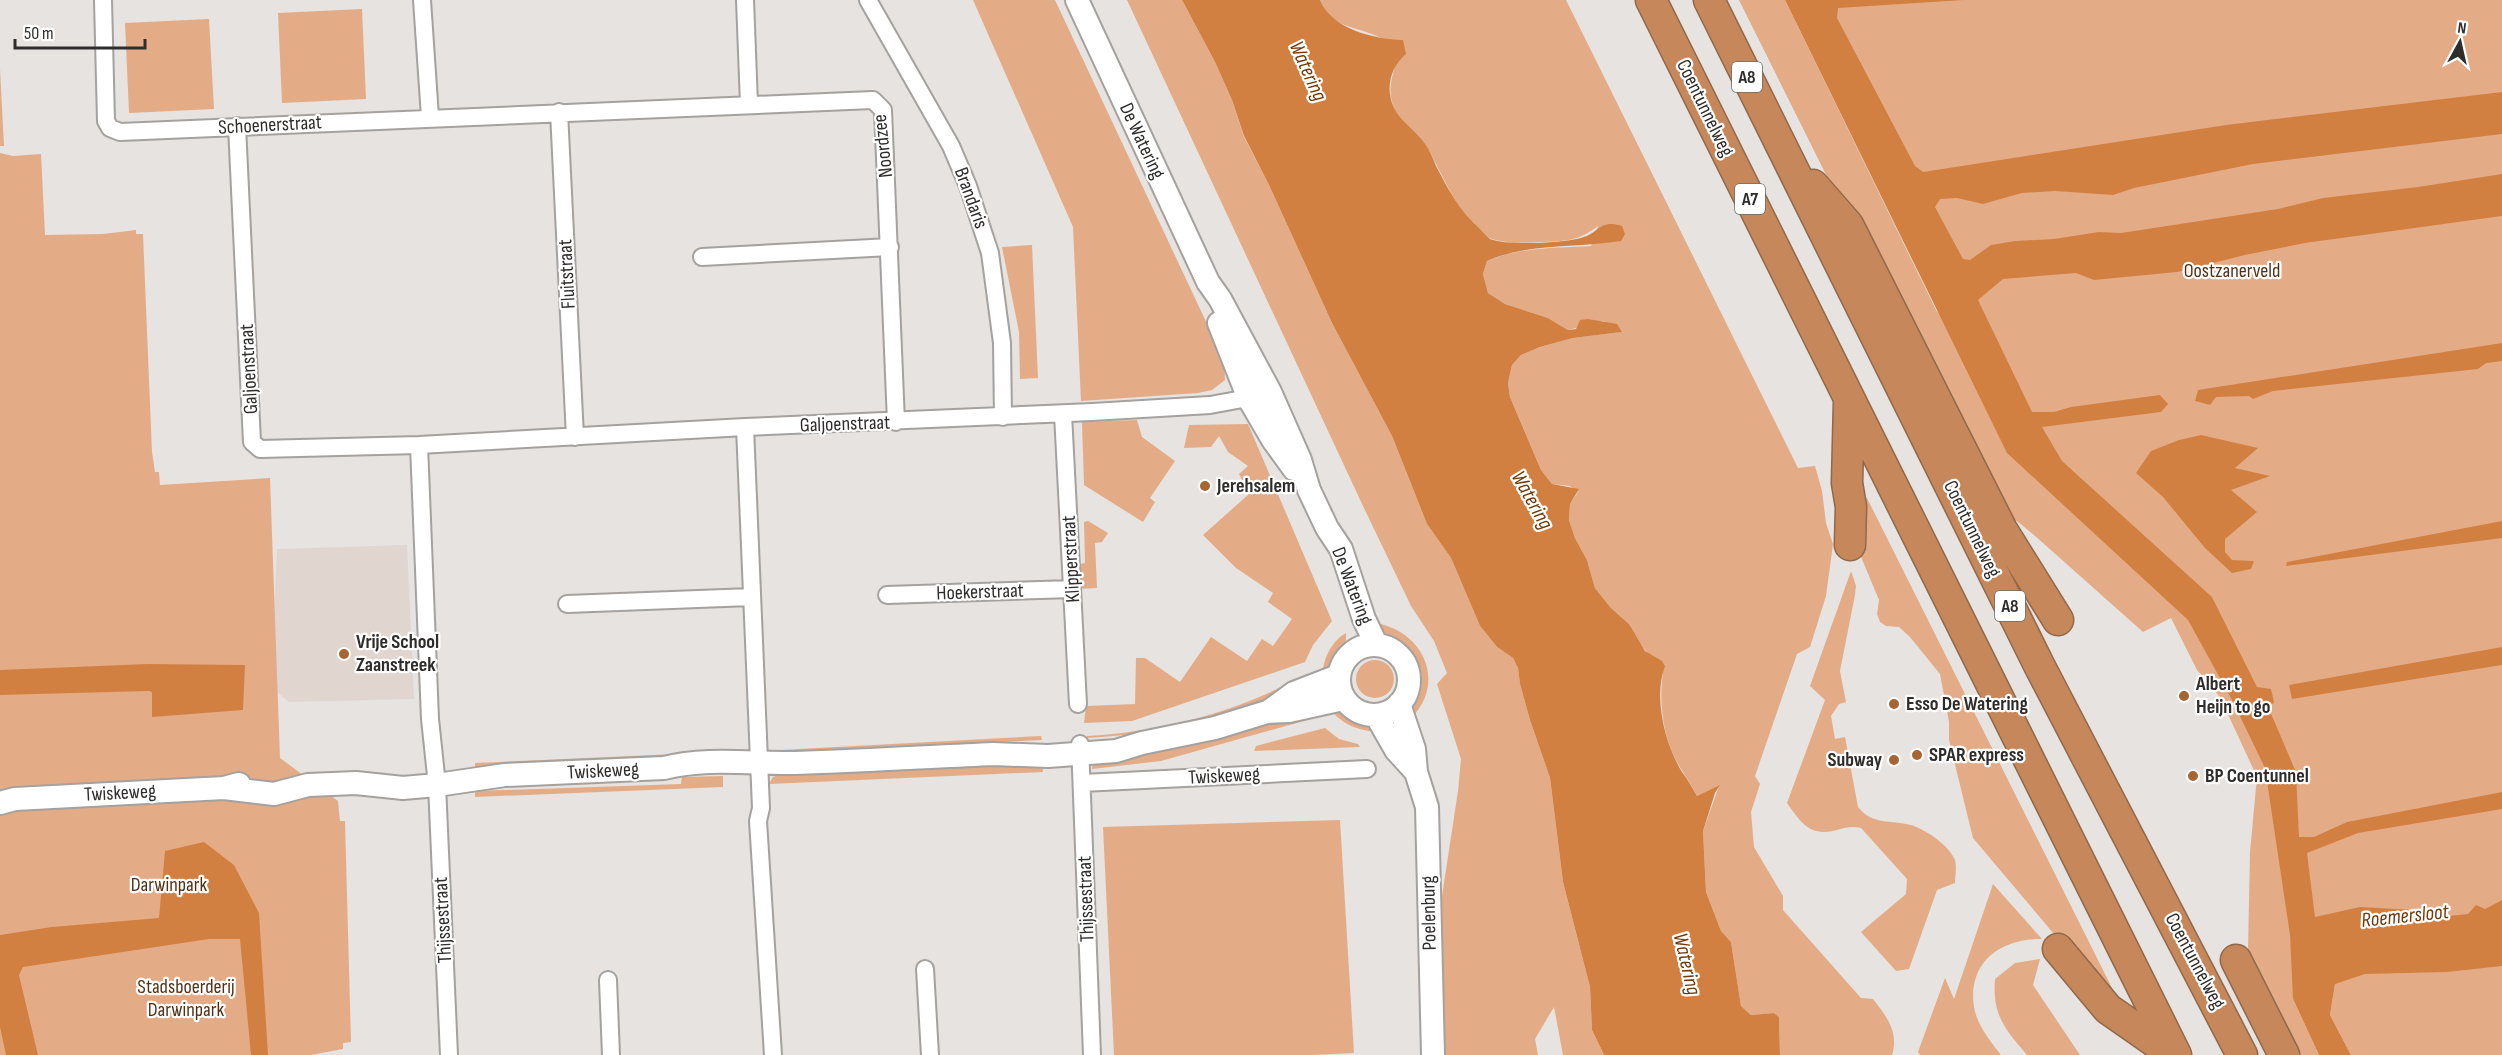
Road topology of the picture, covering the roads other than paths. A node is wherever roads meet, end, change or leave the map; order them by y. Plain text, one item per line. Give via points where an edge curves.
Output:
1 (103, 0) edge
2 (423, 0) edge
3 (745, 0) edge
4 (868, 0) edge
5 (1077, 0) edge
6 (1651, 0) edge
7 (1709, 0) edge
8 (749, 104) junction
9 (559, 112) junction
10 (430, 117) junction
11 (237, 126) junction
12 (1785, 153) junction
13 (890, 247) junction
14 (702, 257) dead end
15 (1260, 396) junction
16 (1849, 397) junction
17 (1063, 414) junction
18 (1003, 417) junction
19 (896, 422) junction
20 (745, 427) junction
21 (575, 437) junction
22 (419, 445) junction
23 (1850, 545) dead end
24 (1072, 589) junction
25 (887, 595) dead end
26 (750, 597) junction
27 (567, 604) dead end
28 (2058, 620) dead end
29 (1366, 646) junction
30 (1338, 676) junction
31 (1343, 699) junction
32 (1078, 704) dead end
33 (1399, 704) junction
34 (1267, 712) junction
35 (1376, 715) junction
36 (1080, 749) junction
37 (758, 766) junction
38 (1366, 769) dead end
39 (1416, 772) junction
40 (436, 780) junction
41 (1082, 783) junction
42 (5, 799) edge
43 (2058, 949) dead end
44 (2236, 960) dead end
45 (925, 969) dead end
46 (608, 980) dead end
47 (449, 1055) edge
48 (611, 1055) edge
49 (773, 1055) edge
50 (930, 1055) edge
51 (1092, 1055) edge
52 (1433, 1055) edge
53 (2175, 1055) edge
54 (2242, 1055) edge
55 (2284, 1055) edge

1 - 11 street, Schoenerstraat via 106,122 110,128 120,132
2 - 10 street
3 - 8 street
4 - 18 street, Brandaris via 951,146 990,253 1002,343
5 - 15 main road, De Watering via 1208,282 1212,303
6 - 16 highway, Coentunnelweg / A7
7 - 12 highway, Coentunnelweg / A8
8 - 9 street, Noordzee
8 - 13 street, Noordzee via 873,100 883,110
9 - 10 street, Schoenerstraat
9 - 21 street, Fluitstraat
10 - 11 street, Schoenerstraat
11 - 22 street, Galjoenstraat via 252,442 260,449 274,450
12 - 28 highway, A8 via 1848,225 2002,530
12 - 54 highway, Coentunnelweg / A8 via 2040,667
13 - 14 street
13 - 19 street, Noordzee
15 - 17 street, Galjoenstraat via 1210,405
15 - 29 main road, De Watering via 1273,440 1309,490 1327,528 1330,550
16 - 23 highway
16 - 53 highway, Coentunnelweg / A7
17 - 18 street, Galjoenstraat
17 - 24 street, Klipperstraat
18 - 19 street, Galjoenstraat
19 - 20 street, Galjoenstraat
20 - 21 street, Galjoenstraat
20 - 26 street
21 - 22 street, Galjoenstraat
22 - 40 street
24 - 25 street, Hoekerstraat
24 - 32 street, Klipperstraat
26 - 27 street
26 - 37 street
29 - 30 main road via 1344,659
29 - 33 main road via 1399,654 1408,670 1408,688
30 - 31 main road
30 - 34 main road, Twiskeweg via 1294,693
31 - 34 main road, Twiskeweg
31 - 35 main road via 1364,714
33 - 35 main road
33 - 39 main road, Poelenburg via 1414,749
34 - 36 main road, Twiskeweg via 1215,728 1142,743
35 - 39 main road, Poelenburg via 1396,750
36 - 37 main road, Twiskeweg via 1016,747 993,754
36 - 41 street, Thijssestraat
37 - 40 main road, Twiskeweg via 680,764
37 - 49 street
38 - 41 street, Twiskeweg
39 - 52 main road, Poelenburg via 1427,807
40 - 42 main road, Twiskeweg via 403,788 356,783 308,785 274,794 224,788
40 - 47 street, Thijssestraat
41 - 51 street, Thijssestraat
43 - 53 highway via 2108,1009
44 - 55 highway
45 - 50 street
46 - 48 street

